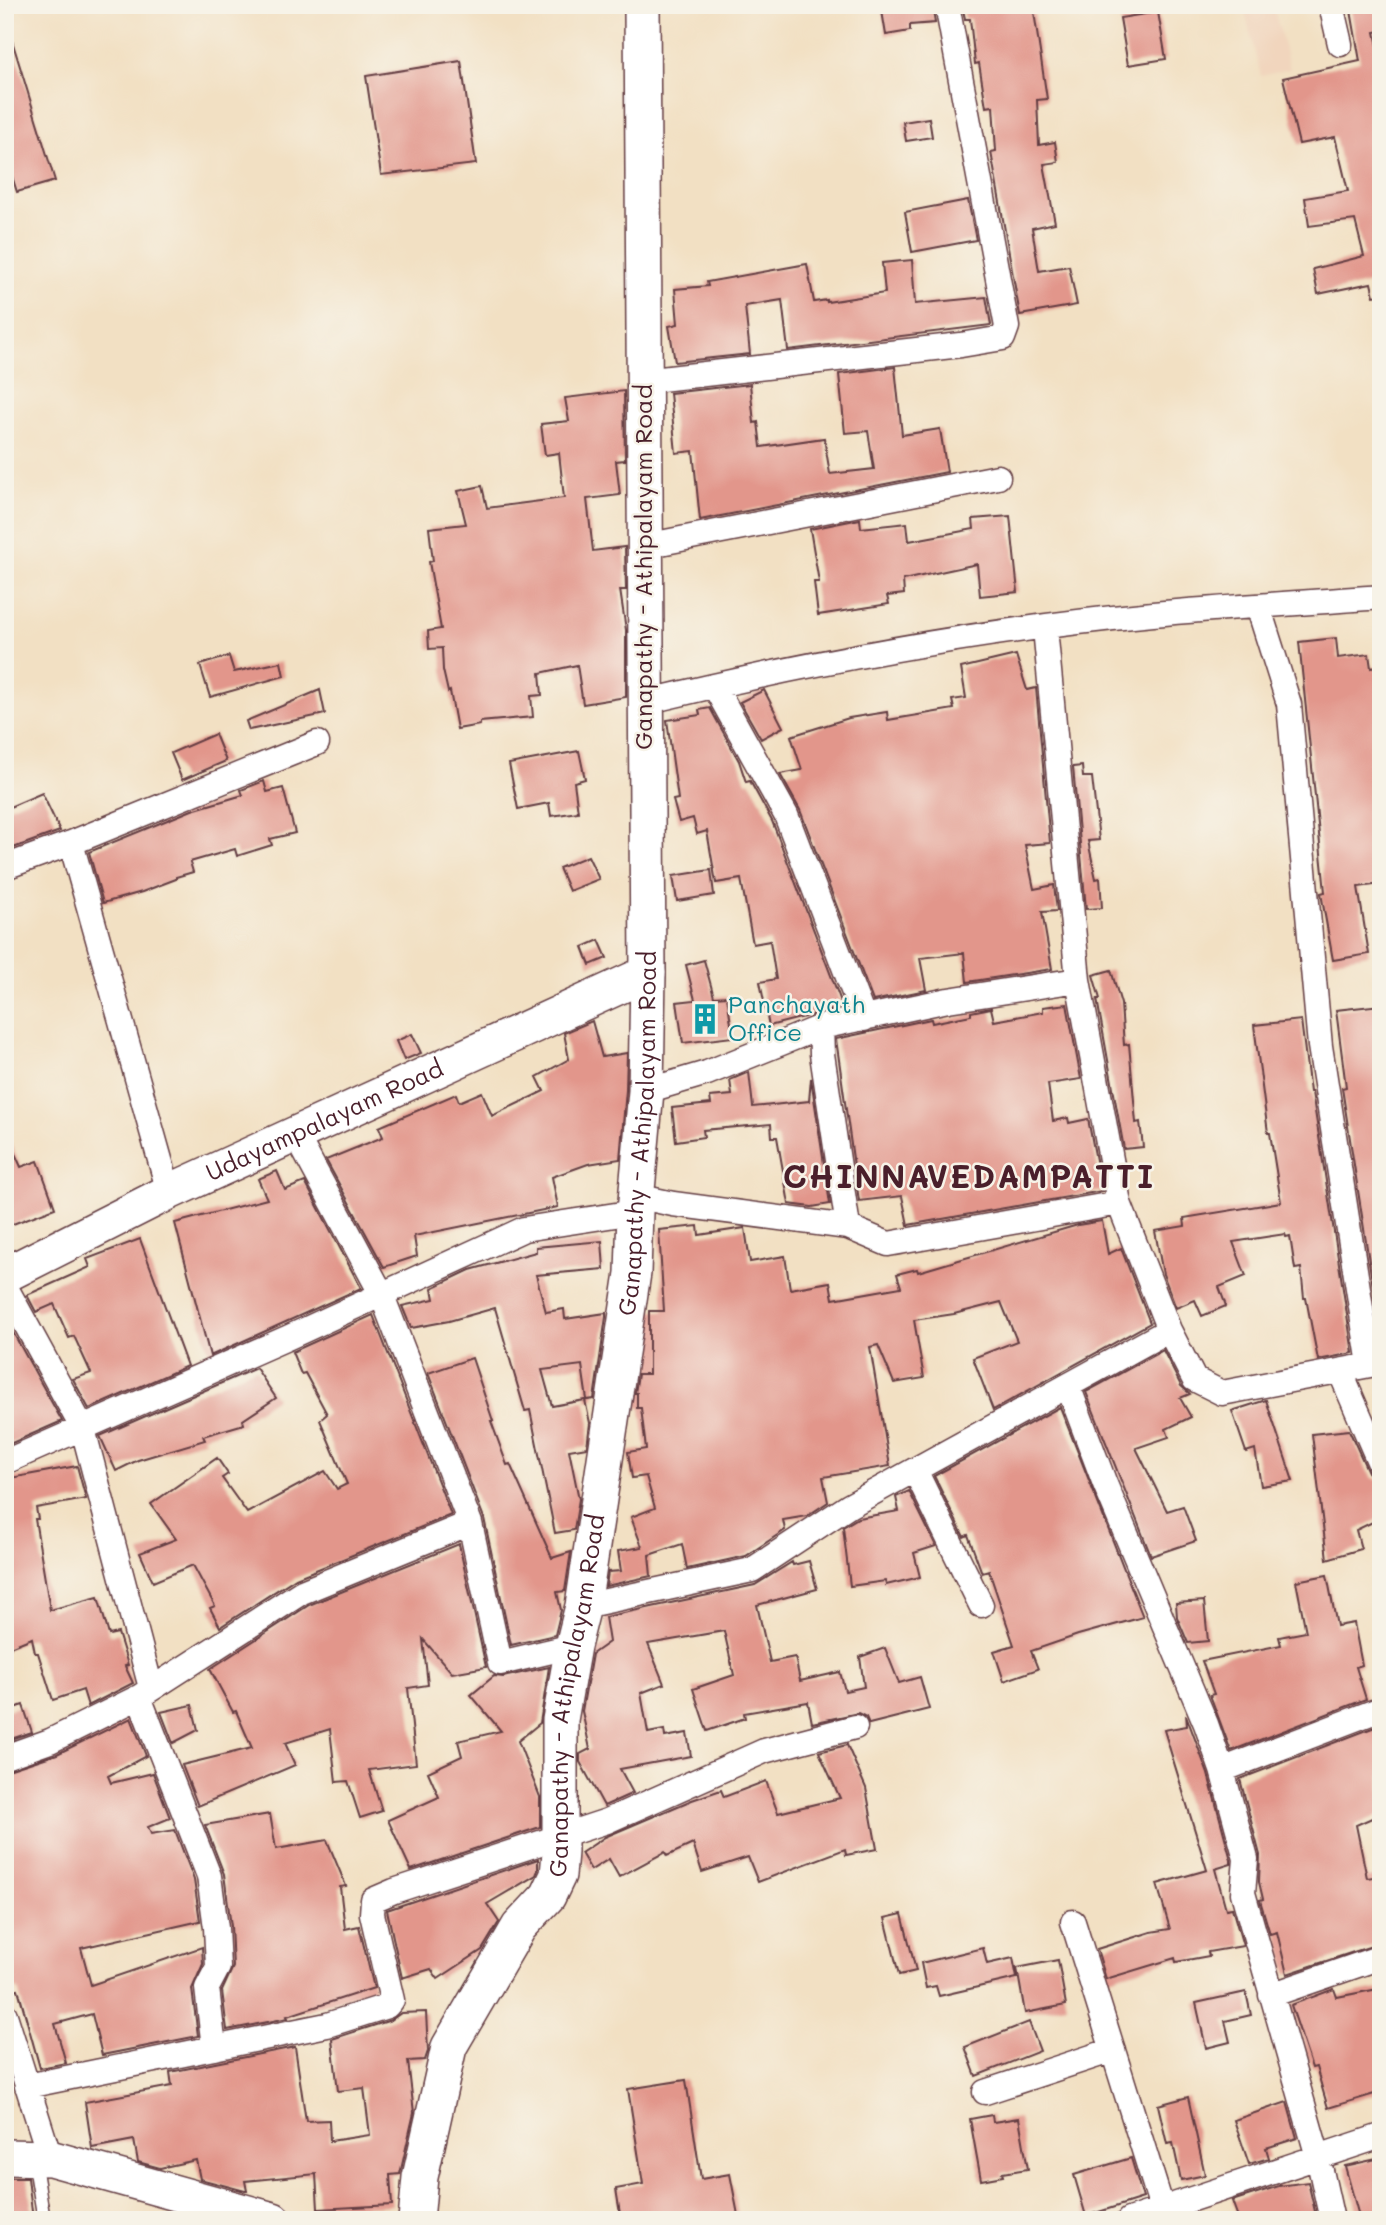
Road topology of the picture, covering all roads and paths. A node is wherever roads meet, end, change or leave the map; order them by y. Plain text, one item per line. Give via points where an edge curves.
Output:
1 (642, 5) edge
2 (947, 5) edge
3 (1331, 5) edge
4 (1340, 44) dead end
5 (643, 381) junction
6 (998, 477) dead end
7 (645, 546) junction
8 (1381, 597) edge
9 (1258, 606) junction
10 (1045, 628) junction
11 (715, 687) junction
12 (645, 702) junction
13 (317, 743) dead end
14 (71, 843) junction
15 (5, 867) edge
16 (648, 973) junction
17 (1078, 980) junction
18 (864, 1019) junction
19 (821, 1027) junction
20 (646, 1091) junction
21 (296, 1135) junction
22 (169, 1192) junction
23 (1119, 1203) junction
24 (635, 1204) junction
25 (848, 1227) junction
26 (5, 1276) edge
27 (5, 1286) edge
28 (381, 1293) junction
29 (1169, 1330) junction
30 (1340, 1371) junction
31 (1068, 1385) junction
32 (83, 1429) junction
33 (5, 1462) edge
34 (1381, 1466) edge
35 (915, 1470) junction
36 (470, 1523) junction
37 (981, 1605) dead end
38 (583, 1606) junction
39 (573, 1646) junction
40 (145, 1692) junction
41 (1381, 1709) edge
42 (855, 1727) dead end
43 (5, 1757) edge
44 (1222, 1770) junction
45 (560, 1837) junction
46 (1073, 1922) dead end
47 (1381, 1956) edge
48 (1271, 1995) junction
49 (5, 2015) edge
50 (214, 2048) junction
51 (1113, 2050) junction
52 (27, 2086) junction
53 (985, 2092) dead end
54 (1381, 2136) edge
55 (1318, 2157) junction
56 (30, 2158) edge
57 (1162, 2208) junction
58 (44, 2220) edge
59 (273, 2220) edge
60 (416, 2220) edge
61 (1129, 2220) edge
62 (1332, 2220) edge

1 - 5 main road, Ganapathy - Athipalayam Road
2 - 5 street via 1007,327 1003,338
3 - 4 street
5 - 7 main road, Ganapathy - Athipalayam Road
6 - 7 street
7 - 12 main road, Ganapathy - Athipalayam Road
8 - 9 street
9 - 10 street
9 - 30 street via 1289,704 1320,1046 1370,1365
10 - 11 street via 823,663
10 - 17 street
11 - 12 street
11 - 18 street via 786,815
12 - 16 main road, Ganapathy - Athipalayam Road
13 - 14 street
14 - 15 street
14 - 22 street
16 - 20 main road, Ganapathy - Athipalayam Road
16 - 21 main road, Udayampalayam Road
17 - 18 street via 948,1000
17 - 23 street
18 - 19 street
19 - 20 street via 707,1073
19 - 25 street
20 - 24 main road, Ganapathy - Athipalayam Road
21 - 22 main road, Udayampalayam Road
21 - 28 street
22 - 26 main road, Udayampalayam Road
23 - 25 street via 888,1244
23 - 29 street
24 - 25 street via 673,1204
24 - 28 street via 524,1229
24 - 38 main road, Ganapathy - Athipalayam Road via 633,1273
27 - 32 street
28 - 32 street
28 - 36 street
29 - 30 street via 1194,1379 1222,1393
29 - 31 street
30 - 34 street
31 - 35 street
31 - 44 street
32 - 33 street
32 - 40 street
35 - 37 street
35 - 38 street via 849,1506 752,1570
36 - 39 street via 500,1663
36 - 40 street via 302,1592
38 - 39 main road, Ganapathy - Athipalayam Road
39 - 45 main road, Ganapathy - Athipalayam Road via 559,1720
40 - 43 street via 50,1741
40 - 50 street via 209,1876 218,1967 207,1988
41 - 44 street
42 - 45 street via 764,1751 607,1821
44 - 48 street via 1246,1858 1243,1893
45 - 50 street via 373,1900 372,1914 392,2000 387,2006 327,2025
45 - 60 main road, Ganapathy - Athipalayam Road via 558,1875 548,1896 519,1927 449,2047 420,2177
46 - 51 street
47 - 48 street
48 - 55 street
49 - 52 street
50 - 52 street
51 - 53 street
51 - 57 street
52 - 56 street
54 - 55 street
55 - 57 street
55 - 62 street
56 - 58 lane
56 - 59 main road
57 - 61 street

